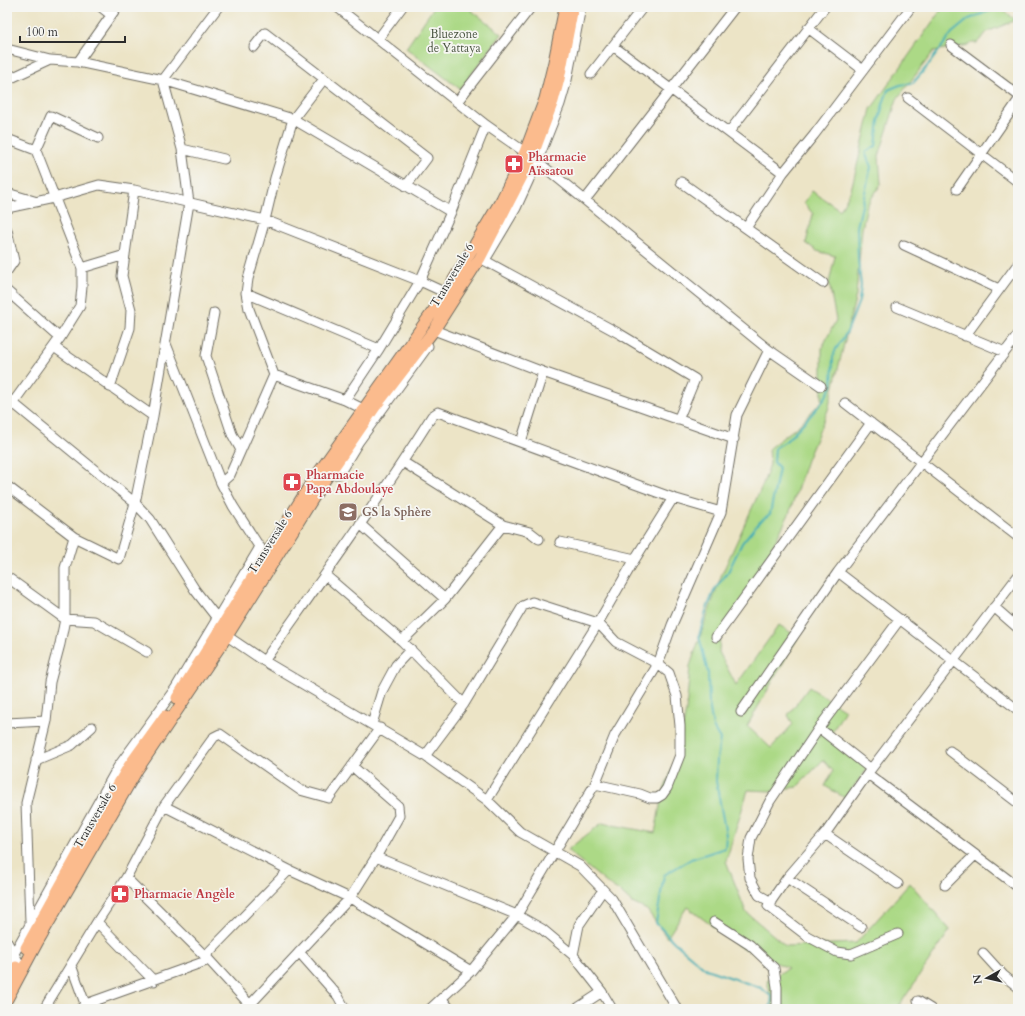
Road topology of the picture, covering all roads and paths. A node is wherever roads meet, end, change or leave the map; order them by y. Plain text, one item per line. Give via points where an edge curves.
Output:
1 (101, 7) edge
2 (117, 7) edge
3 (337, 7) edge
4 (402, 7) edge
5 (531, 7) edge
6 (565, 7) edge
7 (573, 7) edge
8 (581, 7) edge
9 (643, 7) edge
10 (735, 7) edge
11 (825, 7) edge
12 (912, 7) edge
13 (215, 8) edge
14 (111, 15) junction
15 (808, 28) junction
16 (378, 40) junction
17 (951, 45) dead end
18 (613, 46) junction
19 (254, 47) dead end
20 (7, 49) edge
21 (50, 60) junction
22 (78, 62) junction
23 (863, 70) junction
24 (591, 74) dead end
25 (324, 79) junction
26 (563, 79) junction
27 (7, 80) edge
28 (163, 80) junction
29 (671, 89) junction
30 (1018, 95) edge
31 (908, 98) dead end
32 (1018, 101) edge
33 (457, 102) junction
34 (293, 119) junction
35 (486, 125) junction
36 (729, 132) junction
37 (98, 138) dead end
38 (7, 139) edge
39 (182, 149) junction
40 (36, 150) junction
41 (982, 154) junction
42 (531, 157) junction
43 (224, 159) dead end
44 (783, 173) junction
45 (681, 182) dead end
46 (1018, 182) edge
47 (406, 186) junction
48 (957, 189) dead end
49 (134, 190) junction
50 (7, 193) edge
51 (54, 198) junction
52 (585, 200) junction
53 (36, 202) junction
54 (190, 203) junction
55 (7, 208) edge
56 (450, 212) junction
57 (265, 220) junction
58 (746, 228) junction
59 (7, 230) edge
60 (904, 245) dead end
61 (125, 254) junction
62 (482, 259) junction
63 (1018, 264) edge
64 (82, 268) junction
65 (7, 271) edge
66 (420, 281) junction
67 (823, 283) dead end
68 (999, 289) junction
69 (7, 291) edge
70 (246, 293) junction
71 (446, 293) junction
72 (897, 307) dead end
73 (214, 313) dead end
74 (436, 331) junction
75 (1018, 334) edge
76 (965, 336) junction
77 (60, 338) junction
78 (165, 343) junction
79 (54, 347) junction
80 (379, 349) junction
81 (769, 350) junction
82 (1005, 352) junction
83 (543, 372) junction
84 (274, 376) junction
85 (821, 386) dead end
86 (110, 387) junction
87 (10, 400) edge
88 (345, 400) junction
89 (845, 403) dead end
90 (363, 409) junction
91 (7, 411) edge
92 (153, 416) junction
93 (678, 420) junction
94 (871, 423) junction
95 (734, 439) junction
96 (521, 442) junction
97 (241, 450) junction
98 (920, 461) junction
99 (403, 462) junction
100 (221, 483) junction
101 (7, 486) edge
102 (674, 498) junction
103 (135, 503) junction
104 (721, 512) junction
105 (360, 524) junction
106 (503, 525) junction
107 (74, 537) junction
108 (1018, 537) edge
109 (539, 539) dead end
110 (560, 542) dead end
111 (262, 552) junction
112 (635, 559) junction
113 (838, 572) junction
114 (325, 575) junction
115 (1018, 576) edge
116 (7, 577) edge
117 (445, 599) junction
118 (994, 607) junction
119 (65, 619) junction
120 (900, 619) junction
121 (598, 623) junction
122 (222, 626) junction
123 (1018, 628) edge
124 (716, 637) dead end
125 (402, 640) junction
126 (411, 649) junction
127 (147, 652) dead end
128 (264, 661) junction
129 (954, 661) junction
130 (658, 664) junction
131 (464, 704) junction
132 (1018, 710) edge
133 (741, 712) dead end
134 (46, 721) junction
135 (7, 723) edge
136 (376, 726) junction
137 (92, 727) dead end
138 (819, 728) junction
139 (950, 751) dead end
140 (425, 756) junction
141 (36, 760) junction
142 (352, 766) junction
143 (870, 772) junction
144 (595, 784) junction
145 (1017, 799) edge
146 (487, 800) junction
147 (164, 806) junction
148 (89, 827) junction
149 (825, 834) junction
150 (555, 852) junction
151 (974, 856) junction
152 (376, 857) junction
153 (289, 870) junction
154 (126, 878) junction
155 (787, 878) junction
156 (898, 884) dead end
157 (945, 885) dead end
158 (1018, 887) edge
159 (603, 890) junction
160 (350, 898) junction
161 (771, 902) junction
162 (517, 916) junction
163 (30, 922) junction
164 (97, 922) junction
165 (714, 922) dead end
166 (861, 927) dead end
167 (34, 933) junction
168 (898, 934) dead end
169 (7, 942) edge
170 (299, 952) junction
171 (983, 953) dead end
172 (573, 955) junction
173 (207, 958) junction
174 (16, 959) junction
175 (71, 965) junction
176 (7, 966) edge
177 (471, 971) junction
178 (154, 980) junction
179 (7, 983) edge
180 (1018, 987) edge
181 (602, 992) junction
182 (7, 999) edge
183 (442, 999) junction
184 (918, 1000) dead end
185 (84, 1007) edge
186 (248, 1007) edge
187 (44, 1009) edge
188 (345, 1009) edge
189 (430, 1009) edge
190 (450, 1009) edge
191 (576, 1009) edge
192 (612, 1009) edge
193 (677, 1009) edge
194 (776, 1009) edge
195 (931, 1009) edge

1 - 14 street
2 - 14 street
3 - 16 street
4 - 16 street
5 - 33 street
6 - 42 main road, Transversale 6
7 - 26 main road, Transversale 6
8 - 26 street
9 - 18 street
10 - 29 street
11 - 15 street
12 - 23 street
13 - 28 street
14 - 22 street
15 - 23 street
15 - 36 street
16 - 33 street
17 - 30 street
18 - 24 street
18 - 29 street
19 - 25 street via 265,33
20 - 21 street
21 - 22 street
21 - 27 street
22 - 28 street
23 - 44 street
25 - 34 street
25 - 47 street via 427,158
26 - 42 main road, Transversale 6
28 - 34 street
28 - 39 street
29 - 36 street
29 - 52 street
31 - 41 street
32 - 41 street
33 - 35 street
34 - 47 street
34 - 57 street
35 - 42 street
35 - 56 street
36 - 44 street
37 - 40 street via 50,116
38 - 40 street
39 - 43 street
39 - 54 street
40 - 51 street
41 - 46 street
41 - 48 street
42 - 52 street
42 - 62 main road, Transversale 6
42 - 71 main road, Transversale 6 via 502,199
44 - 58 street
45 - 58 street
47 - 56 street
49 - 51 street via 99,185
49 - 54 street
49 - 61 street
50 - 53 street
51 - 53 street
51 - 64 street
52 - 81 street
53 - 55 street
54 - 57 street
54 - 78 street
56 - 66 street
57 - 66 street
57 - 70 street
58 - 67 street
59 - 65 street via 14,261
60 - 68 street
61 - 64 street
61 - 86 street via 122,276 131,310 130,328
62 - 74 main road, Transversale 6
62 - 93 street via 620,334 695,379
63 - 68 street
64 - 77 street via 80,306
66 - 71 street
66 - 80 street
68 - 76 street
69 - 77 street
70 - 80 street
70 - 84 street via 249,309
71 - 90 main road, Transversale 6
72 - 76 street
73 - 97 street via 206,356 232,434
74 - 83 street
74 - 122 main road, Transversale 6 via 329,474
75 - 82 street
76 - 82 street
77 - 79 street
78 - 92 street
78 - 100 street
79 - 86 street
79 - 87 street
80 - 88 street
81 - 85 street
81 - 95 street via 738,415
82 - 98 street
83 - 93 street
83 - 96 street
84 - 88 street
84 - 97 street
86 - 92 street
87 - 91 street
87 - 103 street
88 - 90 street
89 - 94 street
90 - 111 main road, Transversale 6
92 - 103 street
93 - 95 street
94 - 98 street
94 - 124 street
95 - 104 street
96 - 99 street via 438,412 432,416
96 - 102 street
97 - 100 street via 230,475
98 - 108 street
98 - 113 street
99 - 105 street
99 - 106 street
100 - 111 street
101 - 107 street
102 - 104 street
102 - 112 street
103 - 107 street via 119,559
103 - 122 street via 150,519 195,590
104 - 130 street
105 - 114 street
105 - 117 street
106 - 109 street via 530,532
106 - 117 street
107 - 119 street via 64,568
110 - 112 street
111 - 122 main road, Transversale 6
112 - 121 street
113 - 120 street
113 - 133 street
114 - 125 street
114 - 128 street
115 - 118 street
116 - 119 street
117 - 125 street
118 - 123 street
118 - 129 street
119 - 127 street via 94,621
119 - 134 street via 50,682
120 - 129 street
120 - 138 street
121 - 130 street via 616,642
121 - 131 street via 532,602 523,606
121 - 146 street
122 - 128 street
122 - 148 main road, Transversale 6 via 139,746
122 - 182 main road, Transversale 6 via 38,941
125 - 126 street
126 - 131 street
126 - 136 street via 396,664 382,691
128 - 136 street
129 - 132 street
129 - 143 street
130 - 144 street via 615,735
130 - 144 street via 669,673 677,696 680,726 680,755 667,788 657,798 650,798
131 - 140 street
134 - 135 street
134 - 141 street
136 - 140 street
136 - 142 street
137 - 141 street via 72,745
138 - 143 street
138 - 161 street via 770,801 751,838 748,859 750,878 759,895
139 - 145 street
140 - 146 street
141 - 163 street via 26,803
142 - 147 street via 329,798 300,790 220,734 214,737
142 - 152 street via 398,806 399,816
143 - 149 street
143 - 151 street
144 - 150 street
146 - 150 street via 520,832
147 - 153 street
147 - 154 street
148 - 163 street
148 - 167 main road, Transversale 6
149 - 155 street
149 - 156 street
150 - 159 street via 580,866
150 - 162 street
151 - 157 street
151 - 158 street
152 - 160 street
152 - 162 street
153 - 160 street
153 - 173 street
154 - 164 street
154 - 173 street
155 - 161 street
155 - 166 street
159 - 172 street via 579,925
159 - 193 street via 612,899
160 - 170 street
160 - 177 street
161 - 168 street via 768,906 807,936 837,952 851,954
162 - 172 street via 542,929
162 - 177 street
163 - 167 street
163 - 174 street
164 - 175 street
164 - 178 street
165 - 194 street via 750,945 774,968
167 - 174 main road, Transversale 6
169 - 174 street
170 - 186 street
170 - 188 street via 338,996
171 - 180 street via 1002,975
172 - 181 street
173 - 178 street
173 - 186 street
174 - 176 street
174 - 179 main road, Transversale 6
175 - 185 street
175 - 187 street
177 - 183 street
178 - 185 street
181 - 191 street
181 - 192 street
183 - 189 street
183 - 190 street
184 - 195 street

